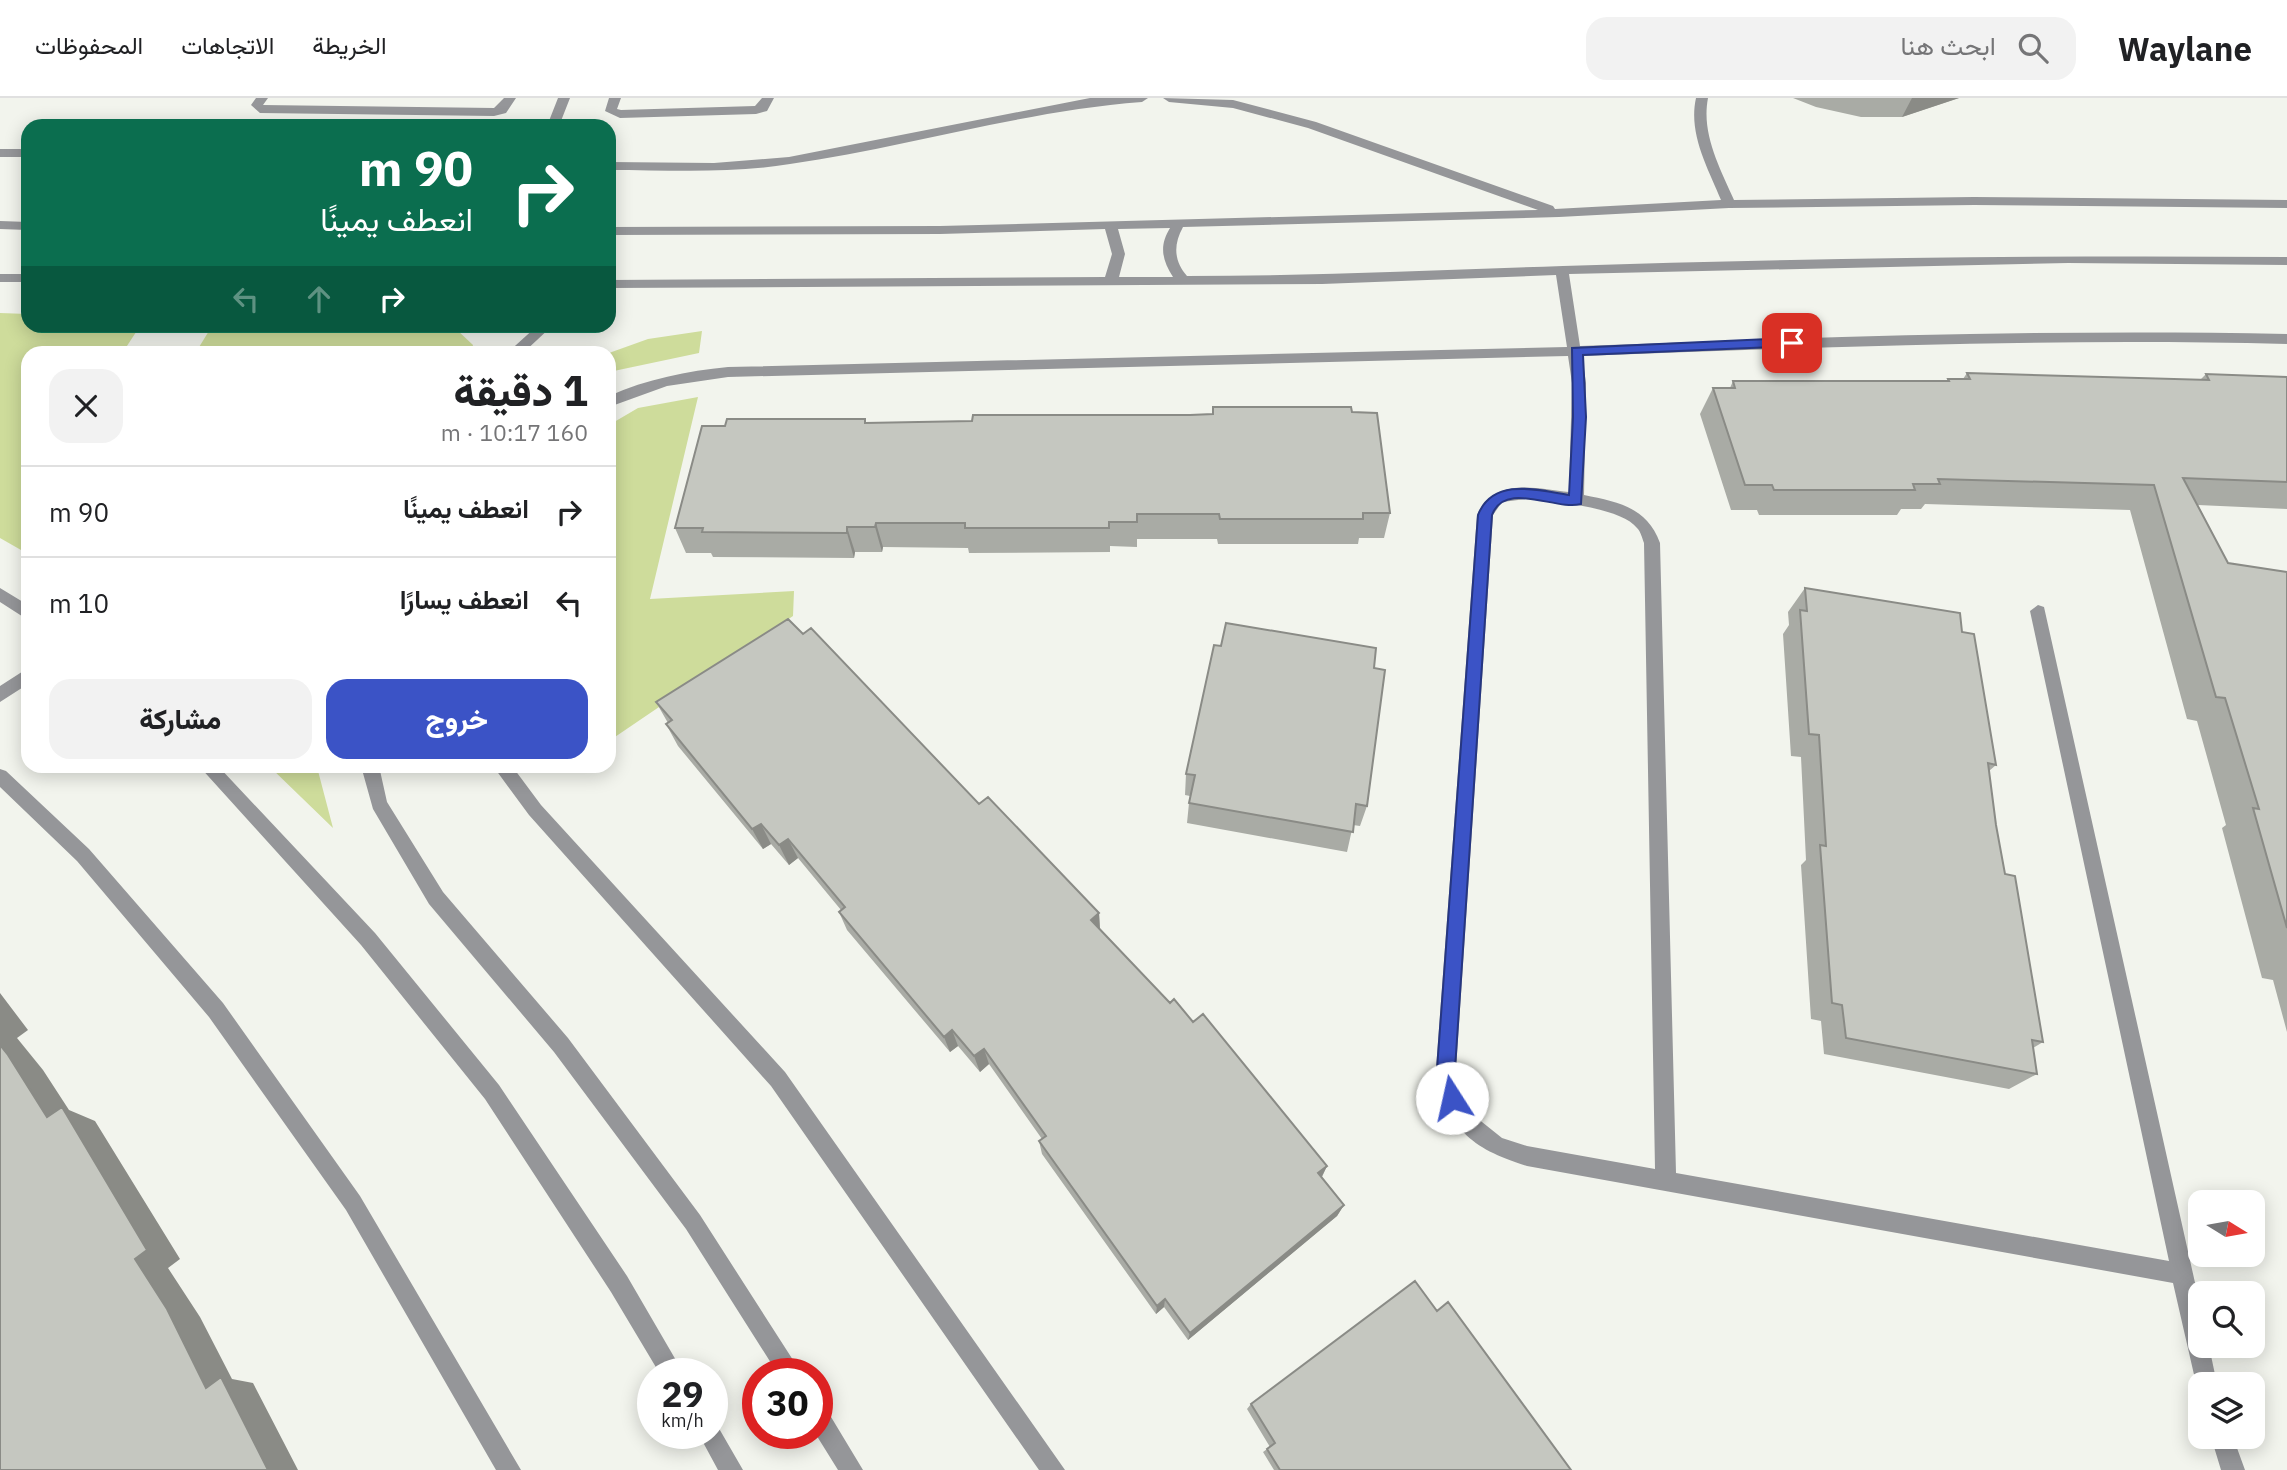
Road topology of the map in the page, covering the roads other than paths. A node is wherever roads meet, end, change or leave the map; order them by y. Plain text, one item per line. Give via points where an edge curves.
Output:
1 (262, 98) edge
2 (510, 98) edge
3 (564, 98) edge
4 (615, 98) edge
5 (768, 98) edge
6 (1142, 98) edge
7 (1170, 98) edge
8 (1702, 98) edge
9 (556, 119) edge
10 (0, 153) edge
11 (21, 153) edge
12 (616, 166) edge
13 (1729, 204) junction
14 (2287, 204) edge
15 (1559, 213) junction
16 (1179, 223) junction
17 (0, 225) edge
18 (1109, 225) junction
19 (21, 226) edge
20 (616, 230) edge
21 (2287, 261) edge
22 (1562, 270) junction
23 (0, 278) edge
24 (21, 278) edge
25 (1109, 282) junction
26 (1184, 282) junction
27 (616, 285) edge
28 (537, 333) edge
29 (2287, 339) edge
30 (522, 346) edge
31 (1577, 351) junction
32 (616, 398) edge
33 (1576, 501) junction
34 (0, 594) edge
35 (21, 609) edge
36 (2038, 611) dead end
37 (21, 681) edge
38 (0, 695) edge
39 (213, 773) edge
40 (372, 773) edge
41 (506, 773) edge
42 (0, 776) edge
43 (1666, 1181) junction
44 (2181, 1275) junction
45 (663, 1358) edge
46 (781, 1358) edge
47 (2203, 1372) edge
48 (833, 1441) edge
49 (719, 1449) edge
50 (2226, 1449) edge
51 (509, 1470) edge
52 (731, 1470) edge
53 (851, 1470) edge
54 (1053, 1470) edge
55 (2233, 1470) edge

1 - 2 street via 258,108 494,112 502,110
3 - 9 street
4 - 5 street via 611,111 617,114 756,110 763,108
6 - 12 street via 1090,102 789,161 714,167
7 - 15 street via 1233,104 1312,125
8 - 13 street via 1700,129
10 - 11 street
13 - 14 street
13 - 15 street
15 - 16 street
16 - 18 street
16 - 26 street via 1168,246 1174,271
17 - 19 street
18 - 20 street
18 - 25 street via 1120,259
21 - 22 street via 2068,259
22 - 26 street
22 - 31 street
23 - 24 street
25 - 26 street
25 - 27 street
28 - 30 street
29 - 31 street via 1927,338
31 - 32 street via 728,372 681,376
31 - 33 street
33 - 43 street via 1627,512 1640,520 1652,543
33 - 43 street via 1510,494 1489,505 1485,515 1446,1069 1452,1098 1470,1125 1496,1146 1527,1156
34 - 35 street
36 - 44 street
37 - 38 street
39 - 45 street via 368,939 492,1092
40 - 46 street via 379,804 436,898 569,1056 693,1222
41 - 54 street via 778,1079
42 - 51 street via 83,855 216,1010 353,1203
43 - 44 street
44 - 47 street
48 - 53 street
49 - 52 street
50 - 55 street

